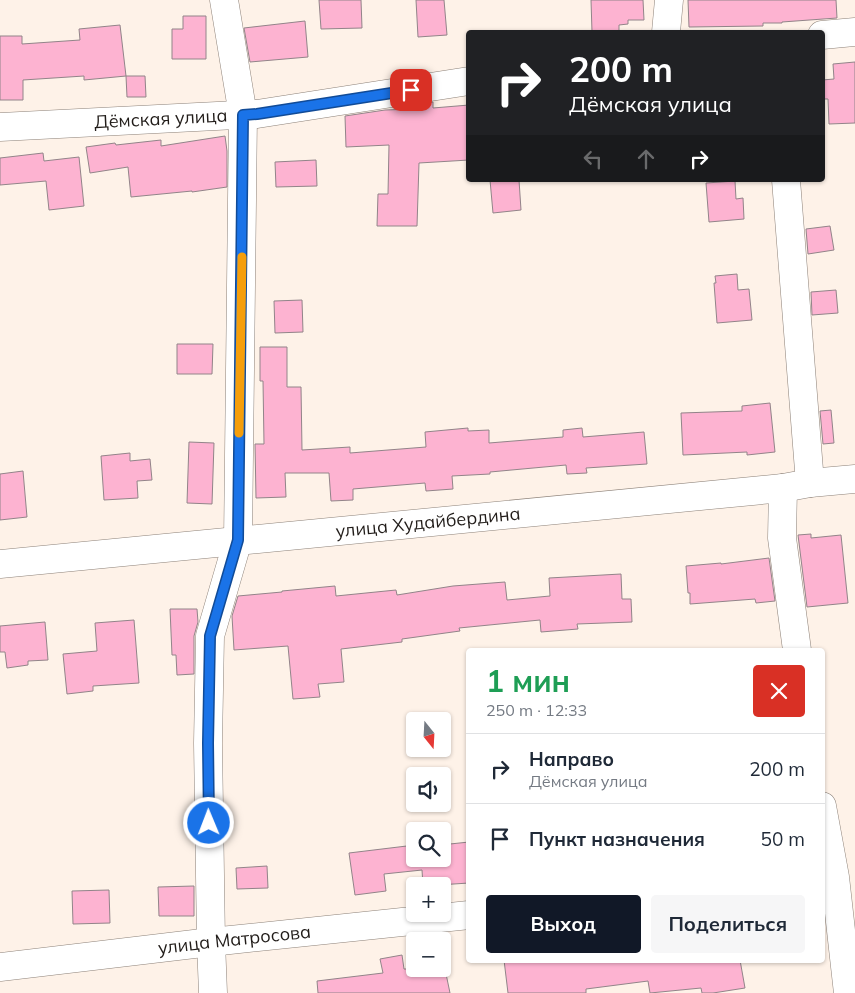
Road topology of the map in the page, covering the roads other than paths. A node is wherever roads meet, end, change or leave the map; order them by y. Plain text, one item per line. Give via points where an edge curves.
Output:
1 (224, 0) edge
2 (669, 0) edge
3 (666, 30) edge
4 (855, 32) edge
5 (825, 35) edge
6 (466, 81) edge
7 (243, 115) junction
8 (0, 127) edge
9 (786, 182) edge
10 (855, 479) edge
11 (810, 483) junction
12 (782, 488) junction
13 (238, 540) junction
14 (0, 564) edge
15 (797, 648) edge
16 (825, 819) edge
17 (838, 876) edge
18 (466, 915) edge
19 (211, 942) junction
20 (0, 967) edge
21 (214, 993) edge
22 (848, 993) edge

1 - 7 street
2 - 3 street
4 - 5 street
6 - 7 street, Дёмская улица
7 - 8 street, Дёмская улица
7 - 13 street
9 - 11 street
10 - 11 street, улица Худайбердина
11 - 12 street, улица Худайбердина
12 - 13 street, улица Худайбердина
12 - 15 street via 782,538
13 - 14 street, улица Худайбердина
13 - 19 street via 210,636
16 - 17 street
17 - 22 street
18 - 19 street, улица Матросова
19 - 20 street, улица Матросова
19 - 21 street

